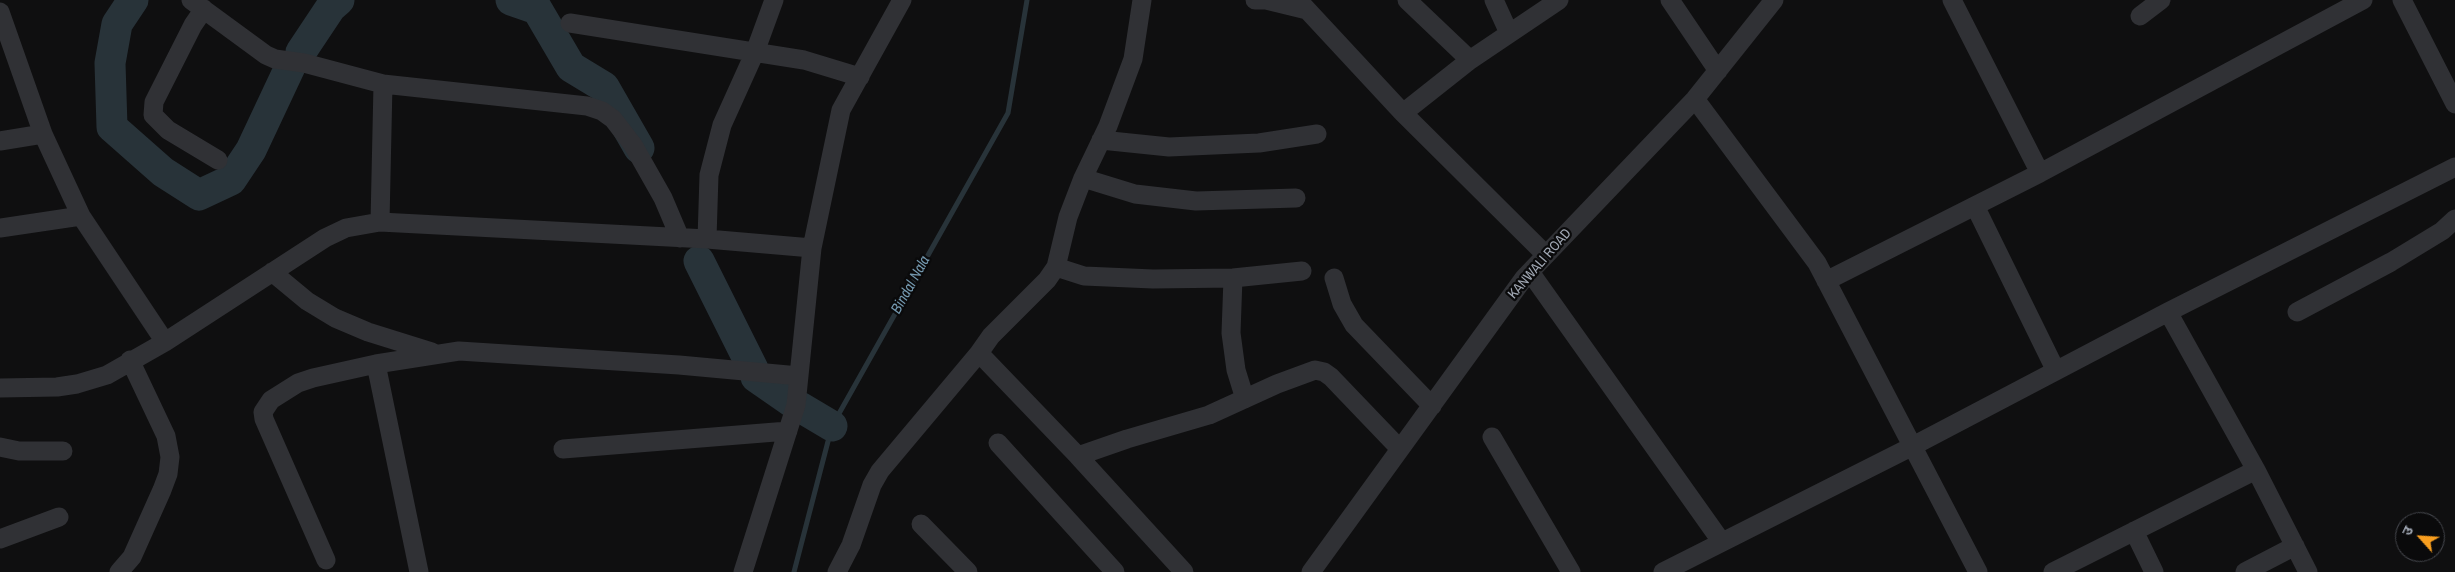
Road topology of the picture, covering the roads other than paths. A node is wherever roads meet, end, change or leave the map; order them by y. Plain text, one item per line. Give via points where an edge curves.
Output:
1 (774, 0) edge
2 (902, 0) edge
3 (1142, 0) edge
4 (1255, 0) edge
5 (1407, 0) edge
6 (1494, 0) edge
7 (1559, 0) edge
8 (1670, 0) edge
9 (1774, 0) edge
10 (1952, 0) edge
11 (2161, 0) edge
12 (2363, 0) edge
13 (2402, 0) edge
14 (198, 5) edge
15 (1303, 5) edge
16 (0, 12) edge
17 (2140, 16) dead end
18 (570, 23) dead end
19 (1509, 34) junction
20 (5, 46) edge
21 (755, 52) junction
22 (1470, 60) junction
23 (1718, 71) junction
24 (860, 77) junction
25 (383, 84) junction
26 (1695, 99) junction
27 (2455, 104) edge
28 (1403, 113) junction
29 (44, 134) junction
30 (1317, 134) dead end
31 (1101, 140) junction
32 (0, 141) edge
33 (218, 160) dead end
34 (2455, 167) edge
35 (2040, 173) junction
36 (1083, 178) junction
37 (1296, 198) dead end
38 (1975, 206) junction
39 (81, 216) junction
40 (2455, 219) edge
41 (380, 222) junction
42 (0, 228) edge
43 (680, 238) junction
44 (707, 239) junction
45 (812, 248) junction
46 (1546, 255) junction
47 (1056, 267) junction
48 (1302, 271) dead end
49 (272, 272) junction
50 (1530, 272) junction
51 (1233, 278) junction
52 (1334, 278) dead end
53 (1826, 281) junction
54 (2168, 312) junction
55 (2297, 312) dead end
56 (165, 342) junction
57 (978, 353) junction
58 (438, 354) junction
59 (130, 360) junction
60 (376, 364) junction
61 (2056, 371) junction
62 (799, 376) junction
63 (0, 388) edge
64 (1245, 399) junction
65 (1432, 406) junction
66 (788, 431) junction
67 (1492, 437) dead end
68 (998, 443) dead end
69 (0, 447) edge
70 (1911, 447) junction
71 (563, 449) dead end
72 (1400, 449) junction
73 (63, 451) dead end
74 (1078, 456) junction
75 (2256, 470) junction
76 (59, 518) dead end
77 (921, 524) dead end
78 (2134, 531) junction
79 (0, 539) edge
80 (1721, 541) junction
81 (2295, 546) junction
82 (326, 560) dead end
83 (1689, 566) edge
84 (119, 572) edge
85 (419, 572) edge
86 (743, 572) edge
87 (837, 572) edge
88 (968, 572) edge
89 (1115, 572) edge
90 (1184, 572) edge
91 (1312, 572) edge
92 (1571, 572) edge
93 (1663, 572) edge
94 (1978, 572) edge
95 (2053, 572) edge
96 (2154, 572) edge
97 (2245, 572) edge
98 (2308, 572) edge

1 - 21 street
2 - 24 street
3 - 31 street via 1133,59
4 - 15 street
5 - 22 street
6 - 19 street
7 - 19 street
8 - 23 street
9 - 23 street, KANWALI ROAD
10 - 35 street
11 - 17 street
12 - 35 street
13 - 27 street
14 - 25 street via 275,59 304,63
14 - 33 street via 194,25 154,102 153,115 194,147
15 - 28 street
16 - 20 street
18 - 21 street
19 - 22 street
20 - 29 street
21 - 24 street via 804,60
21 - 44 street via 722,125 709,174
22 - 28 street
23 - 26 street, KANWALI ROAD
24 - 45 street via 841,110
25 - 41 street
25 - 43 street via 587,106 602,111 613,119 633,145 663,198
26 - 46 street, KANWALI ROAD
26 - 53 street via 1817,263
28 - 46 street
29 - 32 street
29 - 39 street
30 - 31 street via 1259,143 1170,147
31 - 36 street
34 - 54 street
35 - 38 street
36 - 37 street via 1135,194 1196,201
36 - 47 street via 1068,217
38 - 53 street
38 - 61 street
39 - 42 street
39 - 56 street
40 - 55 street via 2442,231 2391,262
41 - 43 street
41 - 49 street via 332,234
43 - 44 street
44 - 45 street
45 - 62 street
46 - 50 street, KANWALI ROAD
47 - 51 street via 1084,276
47 - 57 street
48 - 51 street
49 - 56 street
49 - 58 street via 307,301 335,318
50 - 65 street, KANWALI ROAD
50 - 80 street
51 - 64 street via 1231,333 1236,370
52 - 65 street via 1342,304 1354,325
53 - 70 street
54 - 61 street
54 - 75 street
56 - 59 street
57 - 74 street
57 - 87 street via 880,471
58 - 60 street
58 - 62 street via 488,352
59 - 63 street via 107,374 77,384
59 - 84 street via 166,436 170,457 162,490 132,557
60 - 82 street via 298,383 265,407 264,420
60 - 85 street
61 - 70 street
62 - 66 street via 796,405
64 - 72 street via 1315,370 1324,372
64 - 74 street via 1209,415
65 - 72 street, KANWALI ROAD
66 - 71 street
66 - 86 street
67 - 92 street
68 - 89 street
69 - 73 street via 19,451
70 - 80 street
70 - 94 street
72 - 91 street, KANWALI ROAD
74 - 90 street
75 - 78 street
75 - 81 street
76 - 79 street
77 - 88 street
78 - 95 street
78 - 96 street
80 - 83 street
81 - 97 street
81 - 98 street
83 - 93 street

